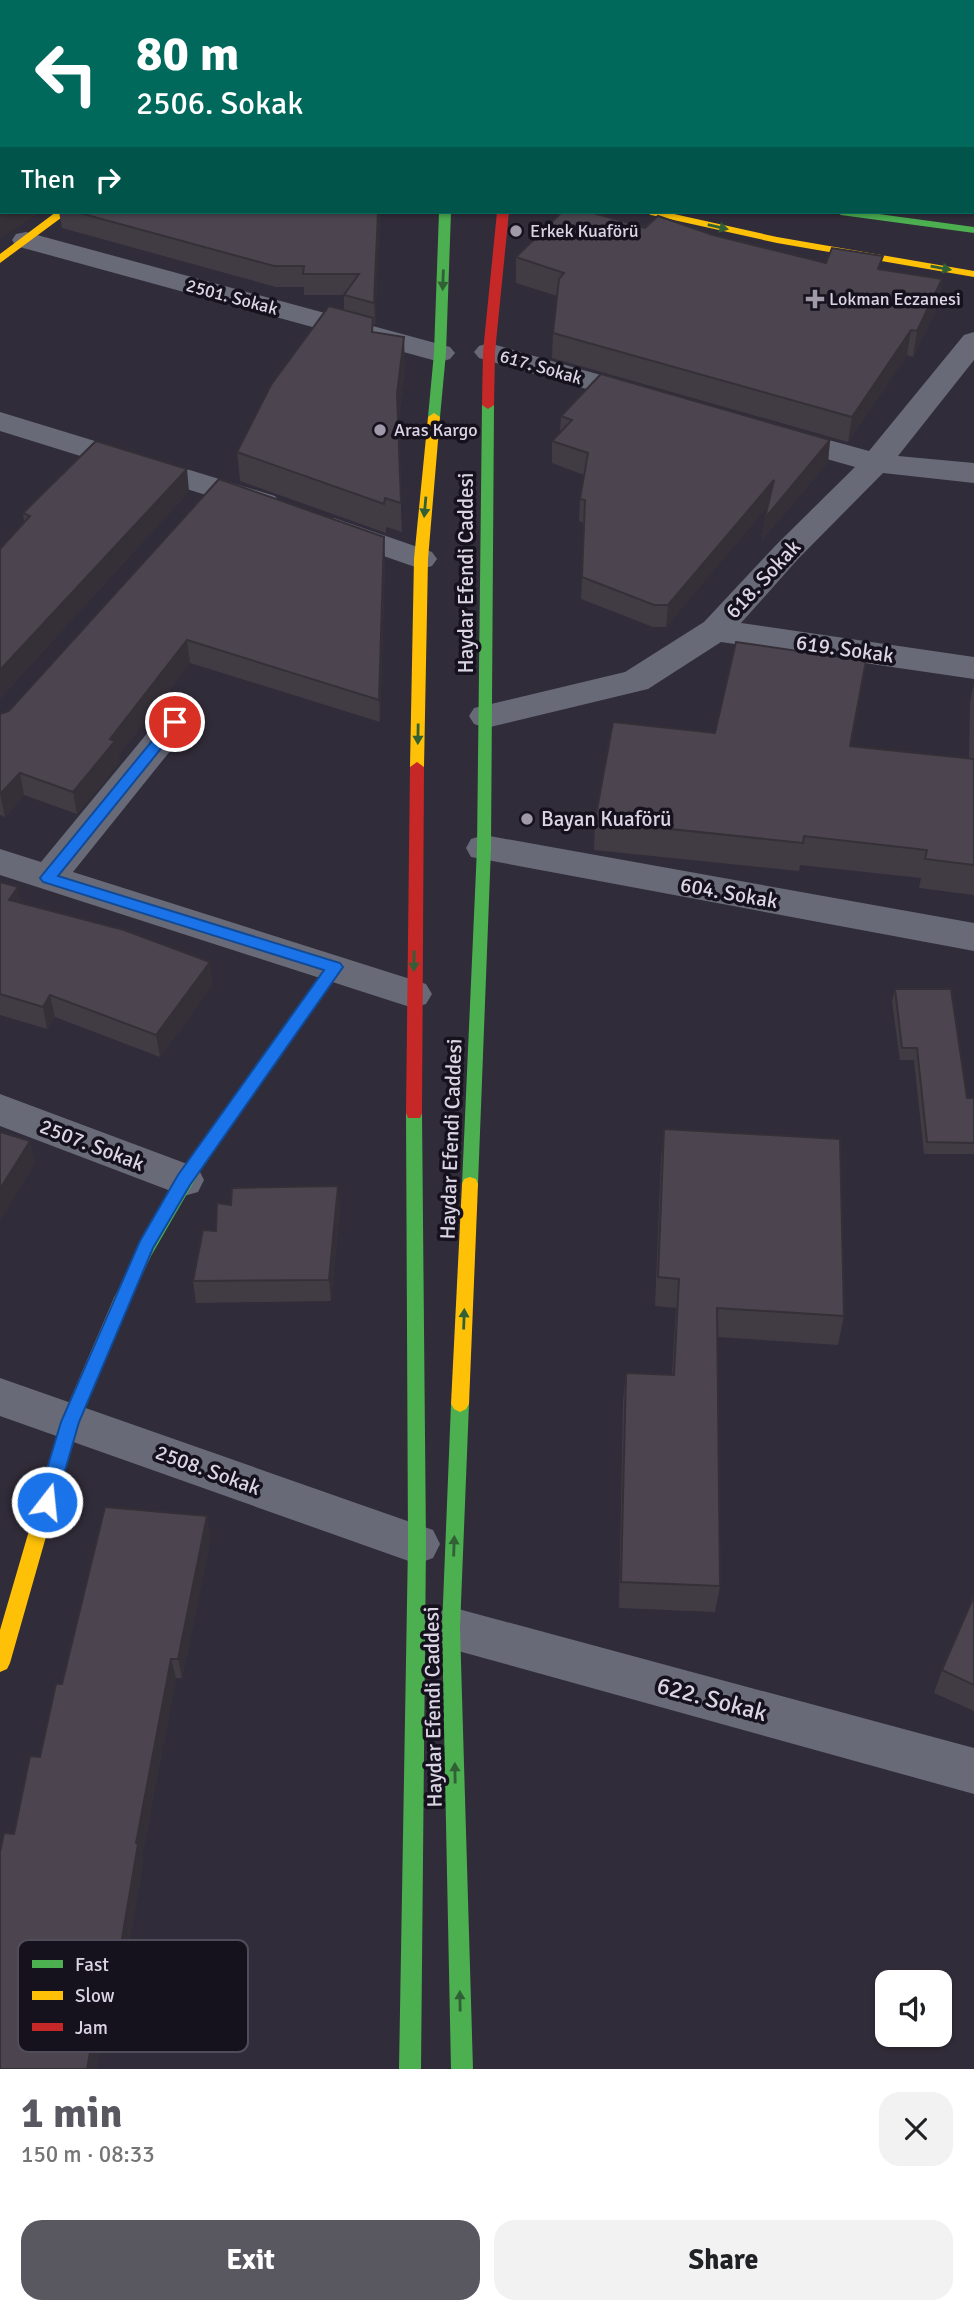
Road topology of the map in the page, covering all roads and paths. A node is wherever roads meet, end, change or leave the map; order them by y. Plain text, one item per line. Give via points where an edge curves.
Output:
1 (59, 214) edge
2 (445, 214) edge
3 (503, 214) edge
4 (660, 214) edge
5 (856, 214) edge
6 (788, 221) dead end
7 (974, 230) edge
8 (26, 240) junction
9 (777, 240) junction
10 (0, 260) edge
11 (974, 274) edge
12 (974, 341) edge
13 (488, 352) junction
14 (440, 353) junction
15 (676, 405) edge
16 (0, 421) edge
17 (756, 428) edge
18 (876, 463) junction
19 (974, 473) edge
20 (421, 559) junction
21 (716, 630) junction
22 (974, 668) edge
23 (486, 716) junction
24 (175, 722) dead end
25 (484, 848) junction
26 (0, 862) edge
27 (48, 878) junction
28 (974, 937) edge
29 (335, 967) junction
30 (413, 994) junction
31 (0, 1110) edge
32 (184, 1180) junction
33 (0, 1396) edge
34 (70, 1422) junction
35 (417, 1544) junction
36 (451, 1628) junction
37 (0, 1662) edge
38 (974, 1770) edge
39 (410, 2069) edge
40 (462, 2069) edge

1 - 8 main road
2 -> 14 main road, Haydar Efendi Caddesi
3 - 13 main road, Haydar Efendi Caddesi
4 -> 9 main road
5 - 7 main road
6 - 9 main road
8 - 10 main road
8 - 14 street, 2501. Sokak
9 -> 11 main road
12 - 18 street, 618. Sokak
13 - 15 street, 617. Sokak
13 - 23 main road, Haydar Efendi Caddesi
14 -> 20 main road, Haydar Efendi Caddesi
16 - 20 street via 206,496 299,516
17 - 18 street
18 - 19 street
18 - 21 street, 618. Sokak
20 -> 30 main road, Haydar Efendi Caddesi
21 - 22 street, 619. Sokak
21 - 23 street, 618. Sokak via 636,681
23 - 25 main road, Haydar Efendi Caddesi
24 - 27 street
25 - 28 street, 604. Sokak
36 -> 25 main road, Haydar Efendi Caddesi
26 - 27 street
27 - 29 street
29 - 30 street
29 - 32 main road
30 - 35 main road, Haydar Efendi Caddesi
31 - 32 street, 2507. Sokak
32 - 34 main road via 146,1246
33 - 34 street, 2508. Sokak
34 - 35 street, 2508. Sokak
34 - 37 main road
35 - 39 main road, Haydar Efendi Caddesi
36 - 38 street, 622. Sokak
40 -> 36 main road, Haydar Efendi Caddesi

